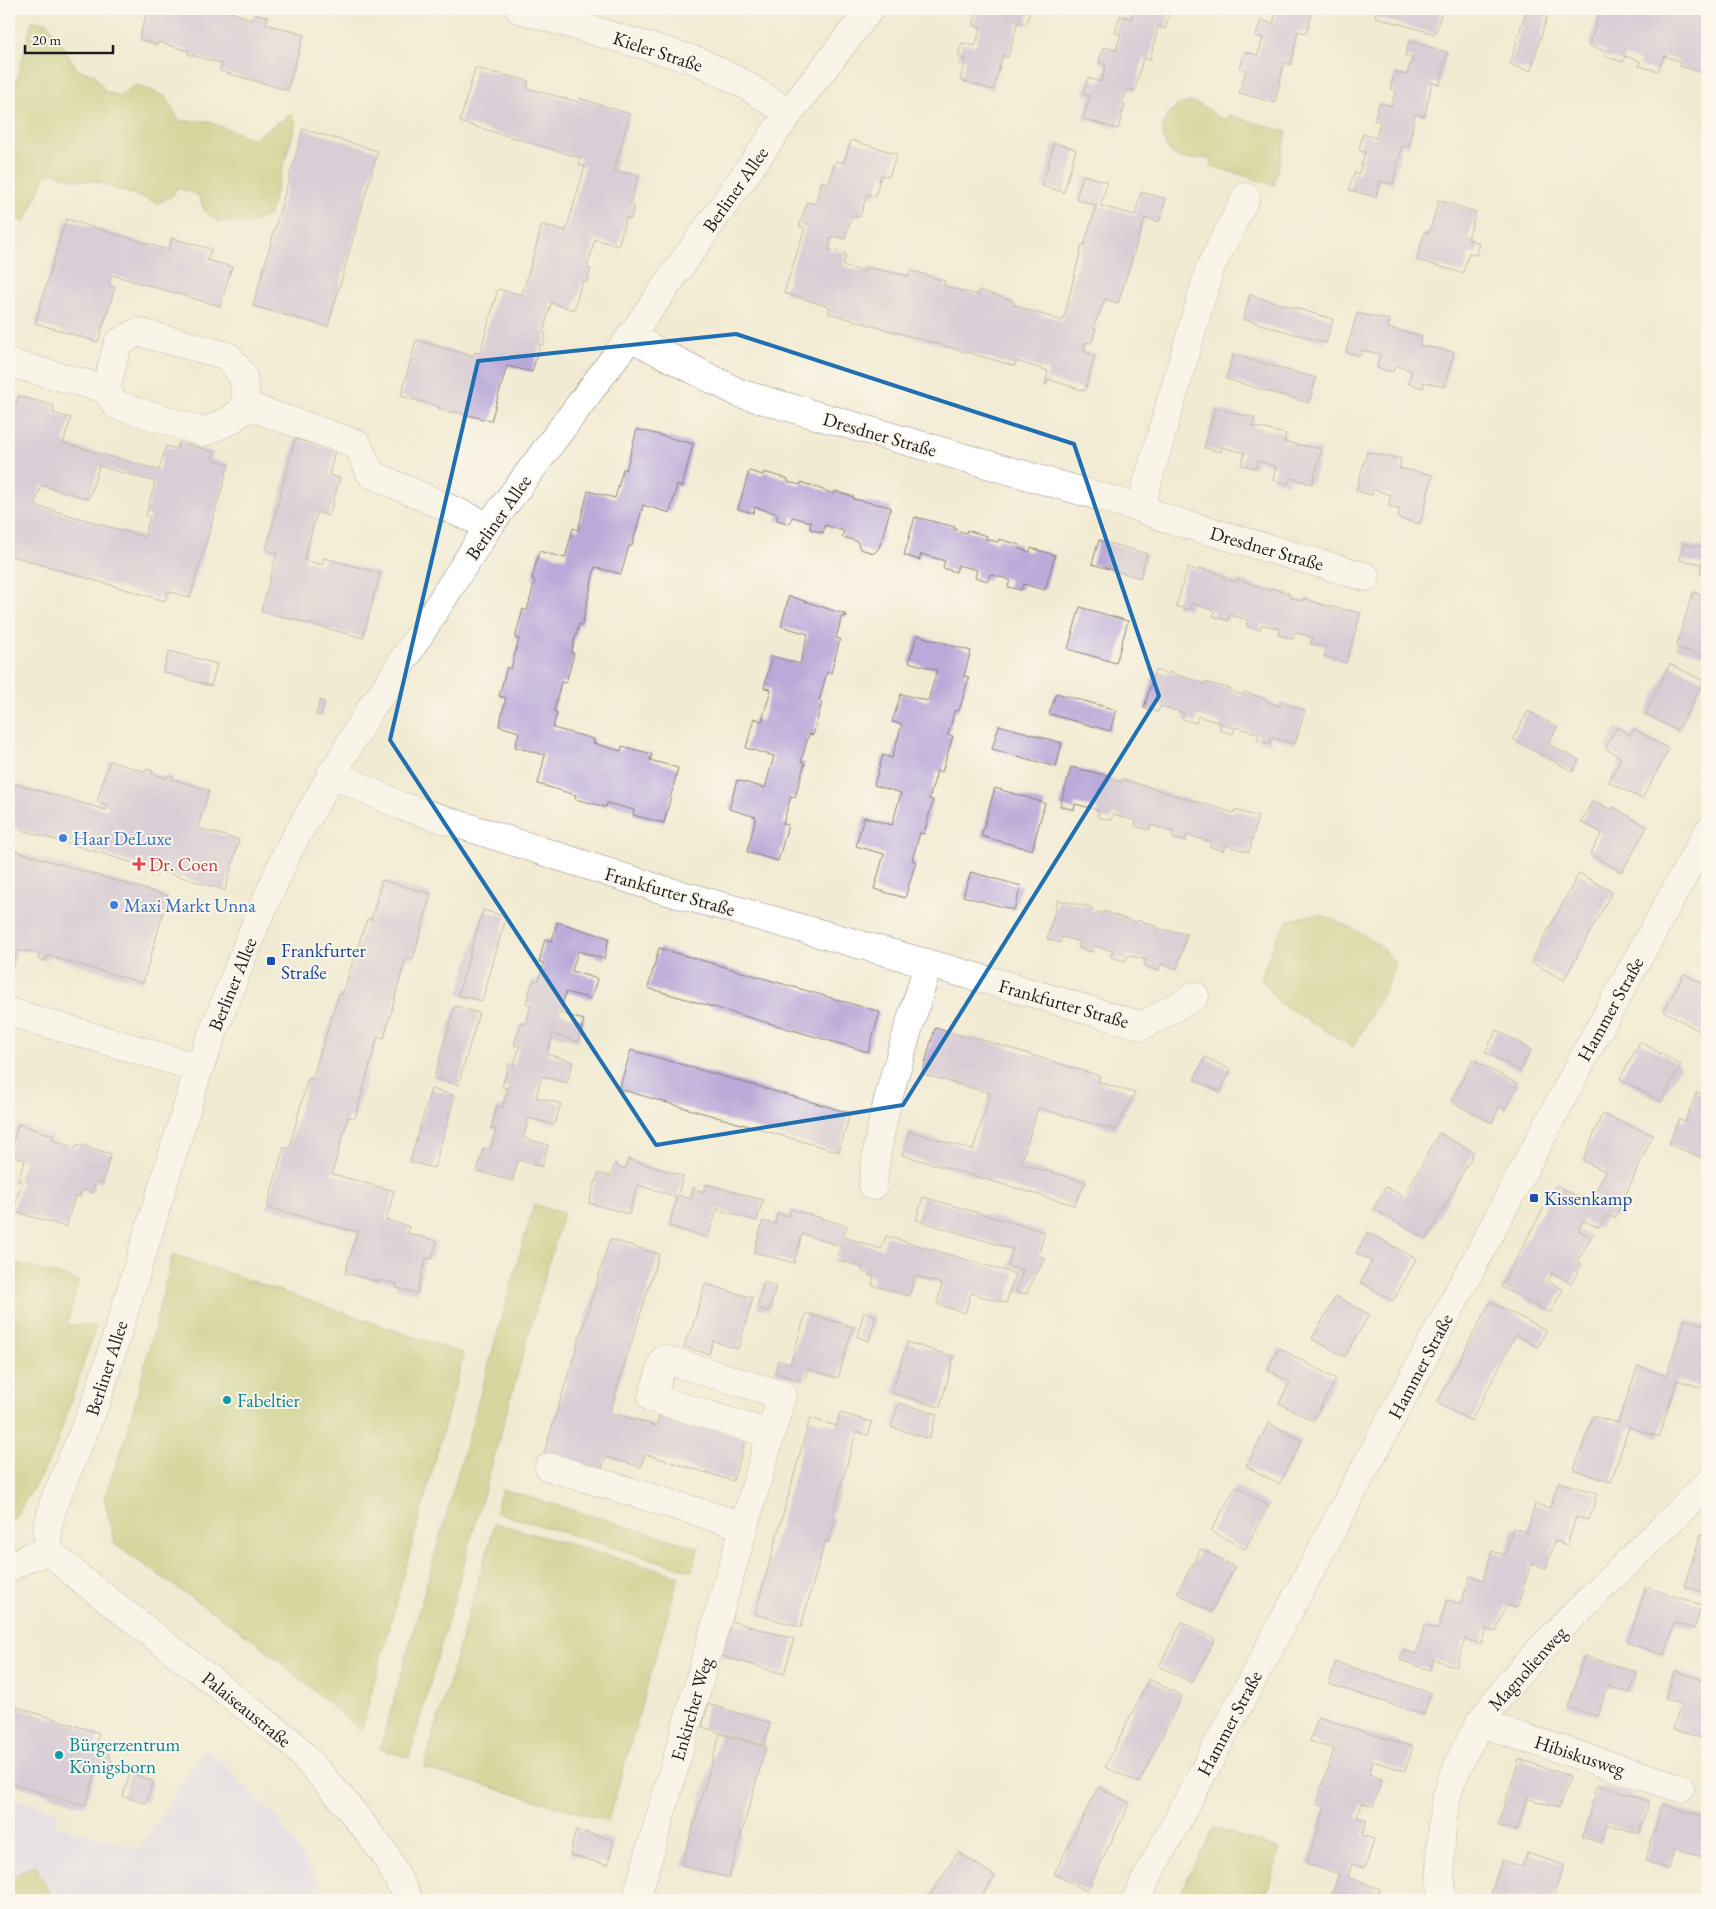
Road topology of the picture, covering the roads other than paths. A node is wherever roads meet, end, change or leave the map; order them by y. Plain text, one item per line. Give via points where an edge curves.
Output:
1 (519, 9) edge
2 (870, 9) edge
3 (789, 113) junction
4 (1246, 196) dead end
5 (630, 337) junction
6 (9, 364) edge
7 (106, 389) junction
8 (247, 406) junction
9 (1140, 508) junction
10 (489, 526) junction
11 (1366, 577) dead end
12 (332, 774) junction
13 (1707, 833) edge
14 (928, 964) junction
15 (1195, 996) dead end
16 (9, 1012) edge
17 (199, 1068) junction
18 (873, 1186) dead end
19 (770, 1434) dead end
20 (548, 1468) dead end
21 (1707, 1484) edge
22 (744, 1526) junction
23 (49, 1551) junction
24 (9, 1568) edge
25 (1479, 1723) junction
26 (1680, 1788) dead end
27 (637, 1896) edge
28 (409, 1900) edge
29 (1135, 1900) edge
30 (1442, 1900) edge

1 - 3 street, Kieler Straße via 698,61 744,84
2 - 3 street, Berliner Allee
3 - 5 street, Berliner Allee
4 - 9 street via 1210,268
5 - 9 street, Dresdner Straße via 739,393
5 - 10 street, Berliner Allee
6 - 7 street
7 - 8 street via 116,404 204,432 231,420
7 - 8 street via 118,343 138,332 228,356 243,376
8 - 10 street via 357,444 370,474
9 - 11 street, Dresdner Straße
10 - 12 street, Berliner Allee via 372,706
12 - 14 street, Frankfurter Straße via 399,805 468,829 657,888
12 - 17 street, Berliner Allee via 290,847 267,897
13 - 29 street, Hammer Straße via 1587,1051
14 - 15 street, Frankfurter Straße via 1142,1026
14 - 18 street via 887,1109 874,1166
16 - 17 street
17 - 23 street, Berliner Allee via 97,1400 54,1502 47,1530
19 - 22 street, Enkircher Weg
20 - 22 street
21 - 25 street, Magnolienweg via 1559,1630 1496,1699
22 - 27 street, Enkircher Weg
23 - 24 street
23 - 28 street, Palaiseaustraße via 291,1742 385,1854
25 - 26 street, Hibiskusweg
25 - 30 street, Magnolienweg via 1451,1782 1443,1825

